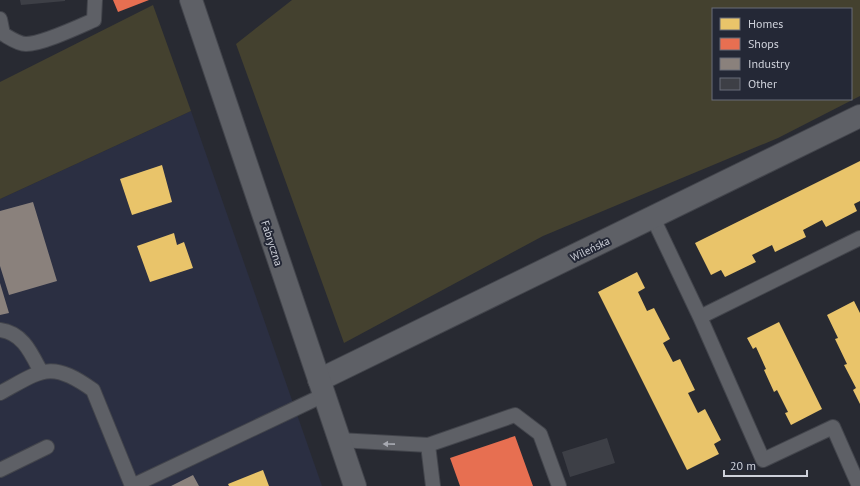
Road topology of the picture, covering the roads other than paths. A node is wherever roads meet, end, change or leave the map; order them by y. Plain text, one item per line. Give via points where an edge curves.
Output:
1 (95, 0) edge
2 (191, 0) edge
3 (0, 19) edge
4 (860, 116) edge
5 (653, 218) junction
6 (860, 238) edge
7 (700, 317) junction
8 (0, 330) edge
9 (40, 372) junction
10 (322, 387) junction
11 (0, 393) edge
12 (339, 440) junction
13 (428, 445) junction
14 (47, 447) dead end
15 (0, 470) edge
16 (132, 486) edge
17 (355, 486) edge
18 (434, 486) edge
19 (559, 486) edge
20 (859, 486) edge

1 - 3 lane via 94,20 44,40 26,44 3,34
2 - 10 street, Fabryczna
4 - 5 street, Wileńska
5 - 7 lane
5 - 10 street, Wileńska
6 - 7 lane
7 - 20 lane via 763,460 833,427
8 - 9 lane via 19,337 28,347
9 - 11 lane
9 - 16 lane via 54,370 93,390
10 - 12 street, Fabryczna
10 - 16 lane
13 -> 12 lane
12 - 17 street, Fabryczna
13 - 18 lane
13 - 19 lane via 516,415 540,434
14 - 15 lane

